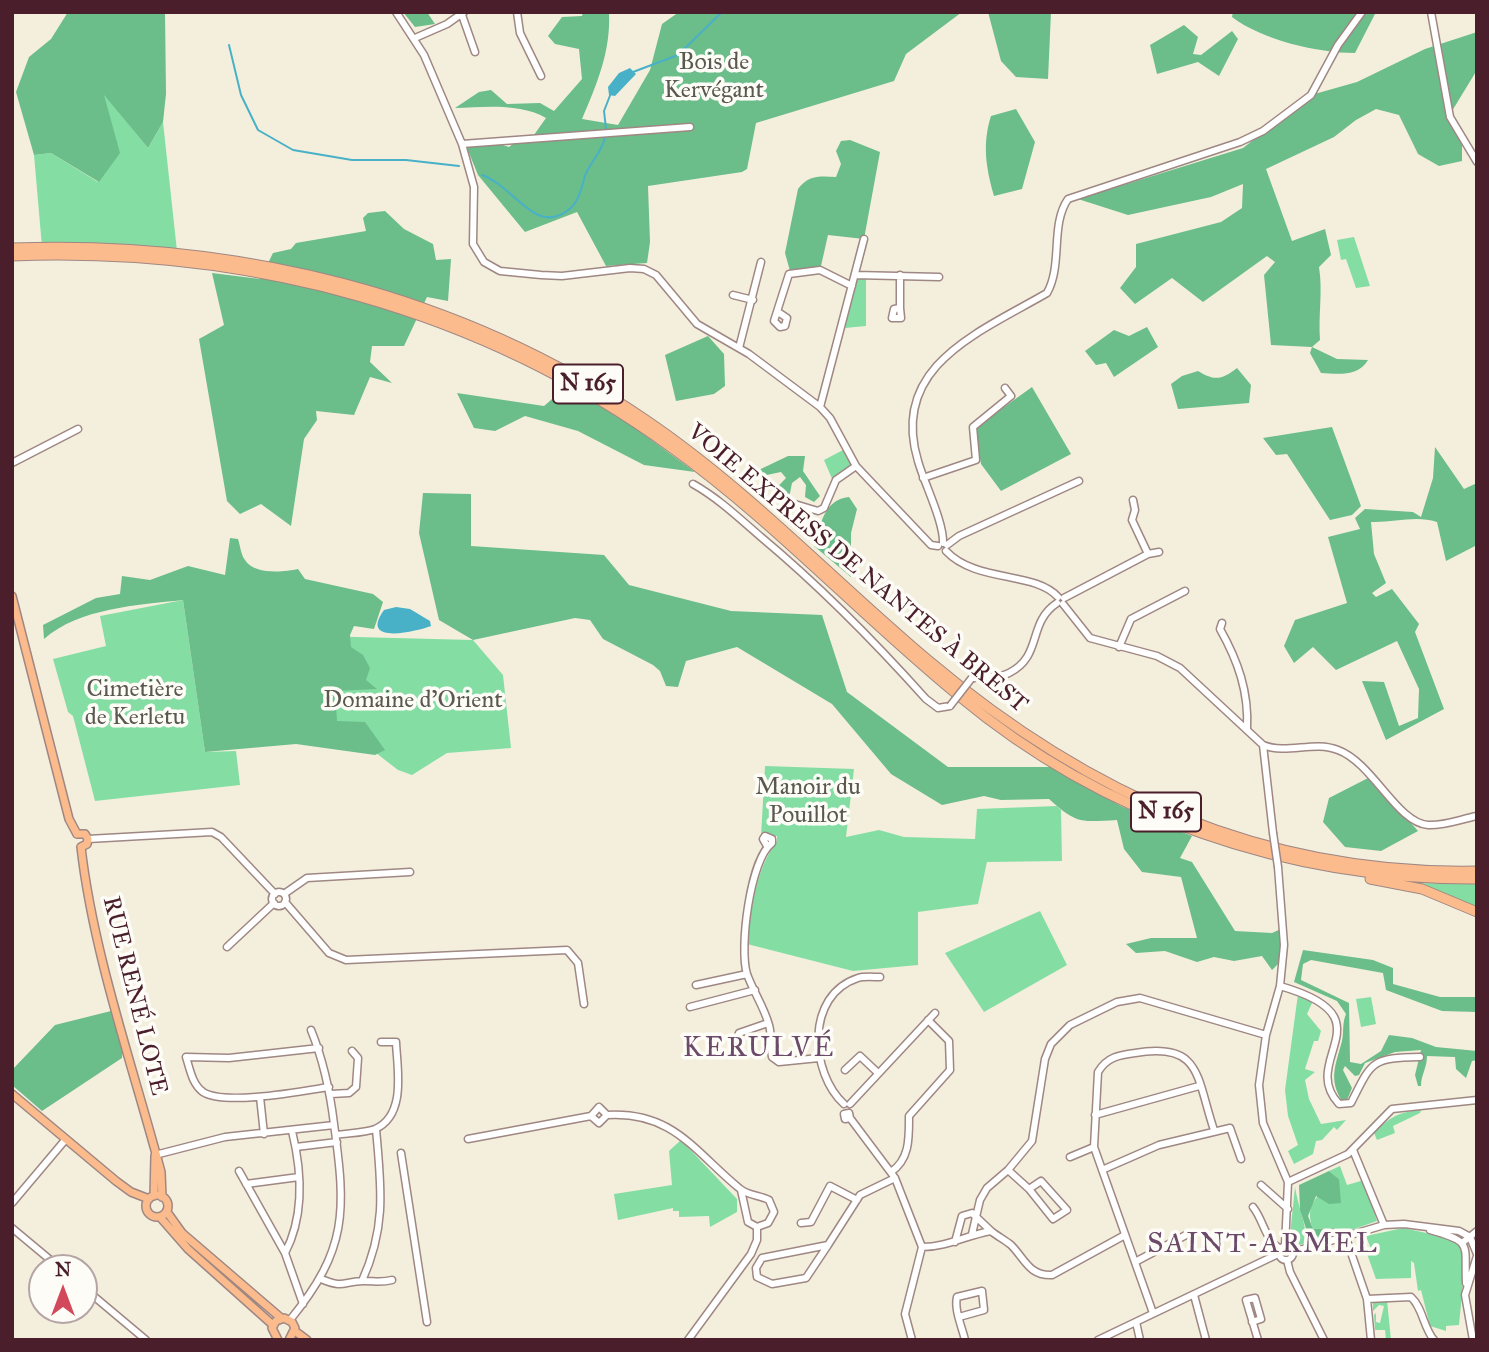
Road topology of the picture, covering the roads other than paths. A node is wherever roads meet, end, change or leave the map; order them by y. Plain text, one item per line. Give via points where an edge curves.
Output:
1 (396, 12) edge
2 (517, 12) edge
3 (1362, 12) edge
4 (1431, 12) edge
5 (463, 14) edge
6 (415, 38) junction
7 (475, 52) dead end
8 (541, 76) dead end
9 (690, 127) dead end
10 (462, 144) junction
11 (1477, 162) edge
12 (864, 239) dead end
13 (12, 248) edge
14 (12, 256) edge
15 (761, 262) dead end
16 (855, 275) junction
17 (900, 275) junction
18 (939, 277) dead end
19 (852, 286) junction
20 (733, 295) dead end
21 (753, 300) junction
22 (900, 308) dead end
23 (778, 313) dead end
24 (739, 348) junction
25 (1005, 388) dead end
26 (820, 407) junction
27 (78, 429) dead end
28 (12, 463) edge
29 (856, 466) junction
30 (923, 478) junction
31 (1079, 481) dead end
32 (693, 484) dead end
33 (1133, 500) dead end
34 (788, 502) dead end
35 (944, 546) junction
36 (1159, 552) dead end
37 (1148, 554) junction
38 (1185, 591) dead end
39 (12, 596) edge
40 (1061, 600) junction
41 (1222, 623) dead end
42 (1119, 647) junction
43 (1247, 729) junction
44 (1263, 745) junction
45 (1477, 816) edge
46 (77, 834) junction
47 (88, 839) junction
48 (767, 846) dead end
49 (81, 847) junction
50 (1353, 871) junction
51 (1477, 871) edge
52 (410, 873) dead end
53 (1477, 879) edge
54 (275, 894) junction
55 (285, 898) junction
56 (274, 903) junction
57 (1477, 912) edge
58 (227, 947) dead end
59 (747, 974) junction
60 (880, 977) dead end
61 (696, 985) dead end
62 (1280, 986) junction
63 (755, 990) junction
64 (584, 1004) dead end
65 (690, 1007) dead end
66 (935, 1013) dead end
67 (928, 1020) junction
68 (768, 1023) junction
69 (311, 1030) dead end
70 (1266, 1035) junction
71 (736, 1041) dead end
72 (381, 1042) dead end
73 (319, 1048) junction
74 (352, 1051) dead end
75 (1420, 1057) dead end
76 (819, 1058) junction
77 (845, 1070) dead end
78 (878, 1073) junction
79 (1199, 1086) junction
80 (330, 1091) junction
81 (12, 1094) edge
82 (260, 1097) junction
83 (1477, 1100) edge
84 (847, 1105) junction
85 (607, 1115) junction
86 (1095, 1115) junction
87 (591, 1116) junction
88 (847, 1116) junction
89 (838, 1124) dead end
90 (334, 1125) junction
91 (376, 1129) junction
92 (1214, 1130) junction
93 (292, 1131) junction
94 (264, 1134) junction
95 (66, 1139) junction
96 (337, 1139) junction
97 (468, 1139) dead end
98 (296, 1147) junction
99 (1094, 1147) junction
100 (1353, 1150) junction
101 (401, 1153) dead end
102 (155, 1155) junction
103 (1070, 1157) dead end
104 (1241, 1159) dead end
105 (1008, 1170) junction
106 (1102, 1170) junction
107 (239, 1171) dead end
108 (893, 1175) junction
109 (299, 1177) junction
110 (1288, 1182) junction
111 (246, 1184) junction
112 (1261, 1185) dead end
113 (1029, 1189) junction
114 (741, 1190) junction
115 (131, 1192) junction
116 (155, 1197) junction
117 (756, 1197) junction
118 (857, 1200) junction
119 (12, 1203) edge
120 (1253, 1207) dead end
121 (147, 1208) junction
122 (744, 1209) junction
123 (1288, 1209) junction
124 (164, 1214) junction
125 (978, 1216) junction
126 (801, 1223) dead end
127 (1404, 1224) junction
128 (1384, 1225) junction
129 (757, 1227) junction
130 (12, 1228) edge
131 (991, 1231) junction
132 (1477, 1231) edge
133 (972, 1234) junction
134 (1125, 1235) junction
135 (1186, 1235) dead end
136 (1470, 1237) junction
137 (1346, 1238) junction
138 (955, 1242) junction
139 (1462, 1244) junction
140 (828, 1245) junction
141 (922, 1247) junction
142 (1281, 1250) junction
143 (1293, 1252) junction
144 (285, 1253) junction
145 (43, 1254) edge
146 (1477, 1255) edge
147 (1287, 1260) junction
148 (1135, 1262) junction
149 (321, 1279) junction
150 (392, 1280) dead end
151 (362, 1281) junction
152 (1466, 1283) junction
153 (1194, 1294) junction
154 (1367, 1298) junction
155 (98, 1300) edge
156 (303, 1304) junction
157 (1153, 1314) junction
158 (959, 1317) junction
159 (281, 1318) junction
160 (290, 1320) junction
161 (427, 1322) dead end
162 (1136, 1322) junction
163 (1252, 1322) dead end
164 (273, 1325) junction
165 (295, 1331) junction
166 (275, 1339) edge
167 (146, 1340) edge
168 (290, 1340) edge
169 (307, 1340) edge
170 (688, 1340) edge
171 (912, 1340) edge
172 (965, 1340) edge
173 (1098, 1340) edge
174 (1140, 1340) edge
175 (1206, 1340) edge
176 (1258, 1340) edge
177 (1324, 1340) edge
178 (1371, 1340) edge
179 (1434, 1340) edge
180 (1473, 1340) edge

1 - 6 street
2 - 8 street via 520,33
3 - 30 street via 1311,95 1263,131 1068,200 1047,293 942,358 916,397 910,433
4 - 11 street via 1450,117
5 - 6 street
5 - 7 street
6 - 10 street
9 - 10 street
10 - 24 street via 474,187 473,244 484,262 500,271 562,276 644,269 656,275 697,324
12 - 16 street
13 - 51 highway, VOIE EXPRESS DE NANTES À BREST / N 165 via 119,247 245,261 351,285 457,320 550,362 675,440 751,499 967,692 1097,780 1199,825 1282,849 1363,865
14 - 50 highway, VOIE EXPRESS DE NANTES À BREST / N 165 via 142,256 244,268 349,292 486,341 573,384 671,446 754,513 962,699 1053,763 1195,832 1266,854
15 - 21 street
16 - 17 street
16 - 19 street
17 - 18 street
17 - 22 street
19 - 23 street via 820,271 789,274
19 - 26 street
20 - 21 street
21 - 24 street
24 - 26 street
25 - 30 street via 1012,396 973,427 976,460
26 - 29 street
27 - 28 street
29 - 34 street via 836,480 824,508 818,511
29 - 35 street via 931,545
30 - 35 street
31 - 35 street
32 - 40 street, bridge via 850,616 939,708 950,706 971,679 995,678 1019,667 1032,649 1039,620
33 - 37 street via 1132,520
35 - 40 street via 965,565 1047,587
36 - 37 street
37 - 40 street
38 - 42 street via 1130,619
39 - 46 main road via 69,819
40 - 42 street via 1090,638
41 - 43 street via 1220,629 1234,655 1248,702
42 - 43 street via 1157,656 1180,668
43 - 44 street
44 - 45 street via 1273,750 1324,747 1349,755 1418,822 1432,825
44 - 62 street, bridge via 1284,946
46 - 47 main road
46 - 49 main road via 75,842
47 - 49 main road
47 - 54 street via 212,832
48 - 59 street via 750,900
49 - 102 main road, RUE RENÉ LOTE via 97,933
50 - 53 highway, VOIE EXPRESS DE NANTES À BREST / N 165
50 - 57 highway via 1368,879 1433,892
52 - 55 street via 307,878
54 - 55 street
54 - 56 street
55 - 56 street via 280,906
55 - 64 street via 329,953 346,960 567,950 578,964
56 - 58 street
59 - 61 street
59 - 63 street
60 - 76 street via 859,978 831,998 820,1018
62 - 70 street
62 - 75 street via 1304,993 1332,1012 1338,1028 1328,1084 1339,1104 1351,1102 1375,1063
63 - 65 street
63 - 68 street
66 - 67 street
67 - 78 street
67 - 108 street via 948,1041 950,1070 909,1116 910,1144
68 - 71 street via 739,1033
68 - 76 street via 774,1060
69 - 73 street
70 - 105 street via 1153,999 1117,1002 1084,1016 1051,1044 1042,1071 1032,1141
70 - 110 street via 1259,1104
72 - 91 street via 396,1042 398,1090 388,1119
73 - 80 street
73 - 82 street via 229,1058 186,1057 193,1079 205,1093
74 - 80 street via 358,1058 356,1087 349,1093
76 - 84 street via 829,1086
77 - 78 street via 860,1056
78 - 84 street
79 - 86 street
79 - 86 street via 1192,1065 1177,1052 1160,1049 1116,1056 1098,1072
79 - 92 street
80 - 82 street
80 - 90 street
81 - 95 main road
82 - 94 street
83 - 100 street via 1392,1109
84 - 88 street
85 - 87 street via 599,1123
85 - 87 street via 599,1107
85 - 114 street via 633,1113 680,1135
86 - 99 street
87 - 97 street
88 - 89 street
88 - 108 street
90 - 93 street
90 - 96 street
91 - 96 street
91 - 151 street via 382,1215
92 - 104 street via 1230,1128
92 - 106 street via 1159,1145
93 - 94 street
93 - 98 street
94 - 102 street via 225,1137
95 - 115 main road
95 - 119 street
96 - 98 street
96 - 149 street via 342,1217
98 - 109 street
99 - 103 street
99 - 106 street
100 - 110 street
100 - 128 street
101 - 161 street
102 - 116 main road, RUE RENÉ LOTE
105 - 113 street
105 - 125 street via 986,1188
106 - 134 street
107 - 111 street
108 - 118 street
108 - 141 street
109 - 111 street
109 - 144 street via 299,1209
110 - 123 street
111 - 144 street
112 - 123 street
113 - 113 street via 1041,1181 1067,1210 1053,1219
114 - 117 street
114 - 122 street
115 - 116 main road
115 - 121 main road
116 - 121 main road
116 - 124 main road via 168,1203
117 - 122 street
117 - 129 street via 769,1200 774,1212 768,1223
118 - 126 street via 830,1186 811,1222
118 - 140 street
120 - 142 street via 1269,1241
121 - 124 main road via 151,1215
122 - 129 street via 746,1220
123 - 142 street
124 - 159 main road
124 - 164 main road via 188,1249
125 - 131 street
125 - 133 street
125 - 138 street via 962,1216
127 - 128 street
127 - 136 street via 1459,1231
127 - 139 street via 1452,1236
128 - 137 street
129 - 170 street via 751,1254
130 - 145 street
131 - 133 street
131 - 134 street via 1029,1268 1045,1275 1059,1274
132 - 136 street
133 - 138 street
134 - 148 street
135 - 148 street
136 - 139 street
136 - 146 street
137 - 143 street
137 - 154 street
138 - 141 street
139 - 152 street via 1468,1257
140 - 140 street via 762,1258 757,1278 772,1284 806,1278
141 - 171 street via 905,1314
142 - 143 street
142 - 147 street
142 - 153 street
143 - 147 street
144 - 156 street
146 - 152 street
147 - 177 street
148 - 157 street
149 - 151 street via 342,1286
149 - 156 street
150 - 151 street via 378,1284
152 - 180 street
153 - 157 street
153 - 175 street
154 - 178 street
154 - 179 street via 1411,1297
155 - 167 street
156 - 160 street
157 - 162 street
158 - 158 street via 957,1297 982,1291 984,1310
158 - 172 street
159 - 160 main road
159 - 164 main road
160 - 165 main road
162 - 173 street
162 - 174 street
163 - 176 street
164 - 166 main road
165 - 168 main road
165 - 169 main road

